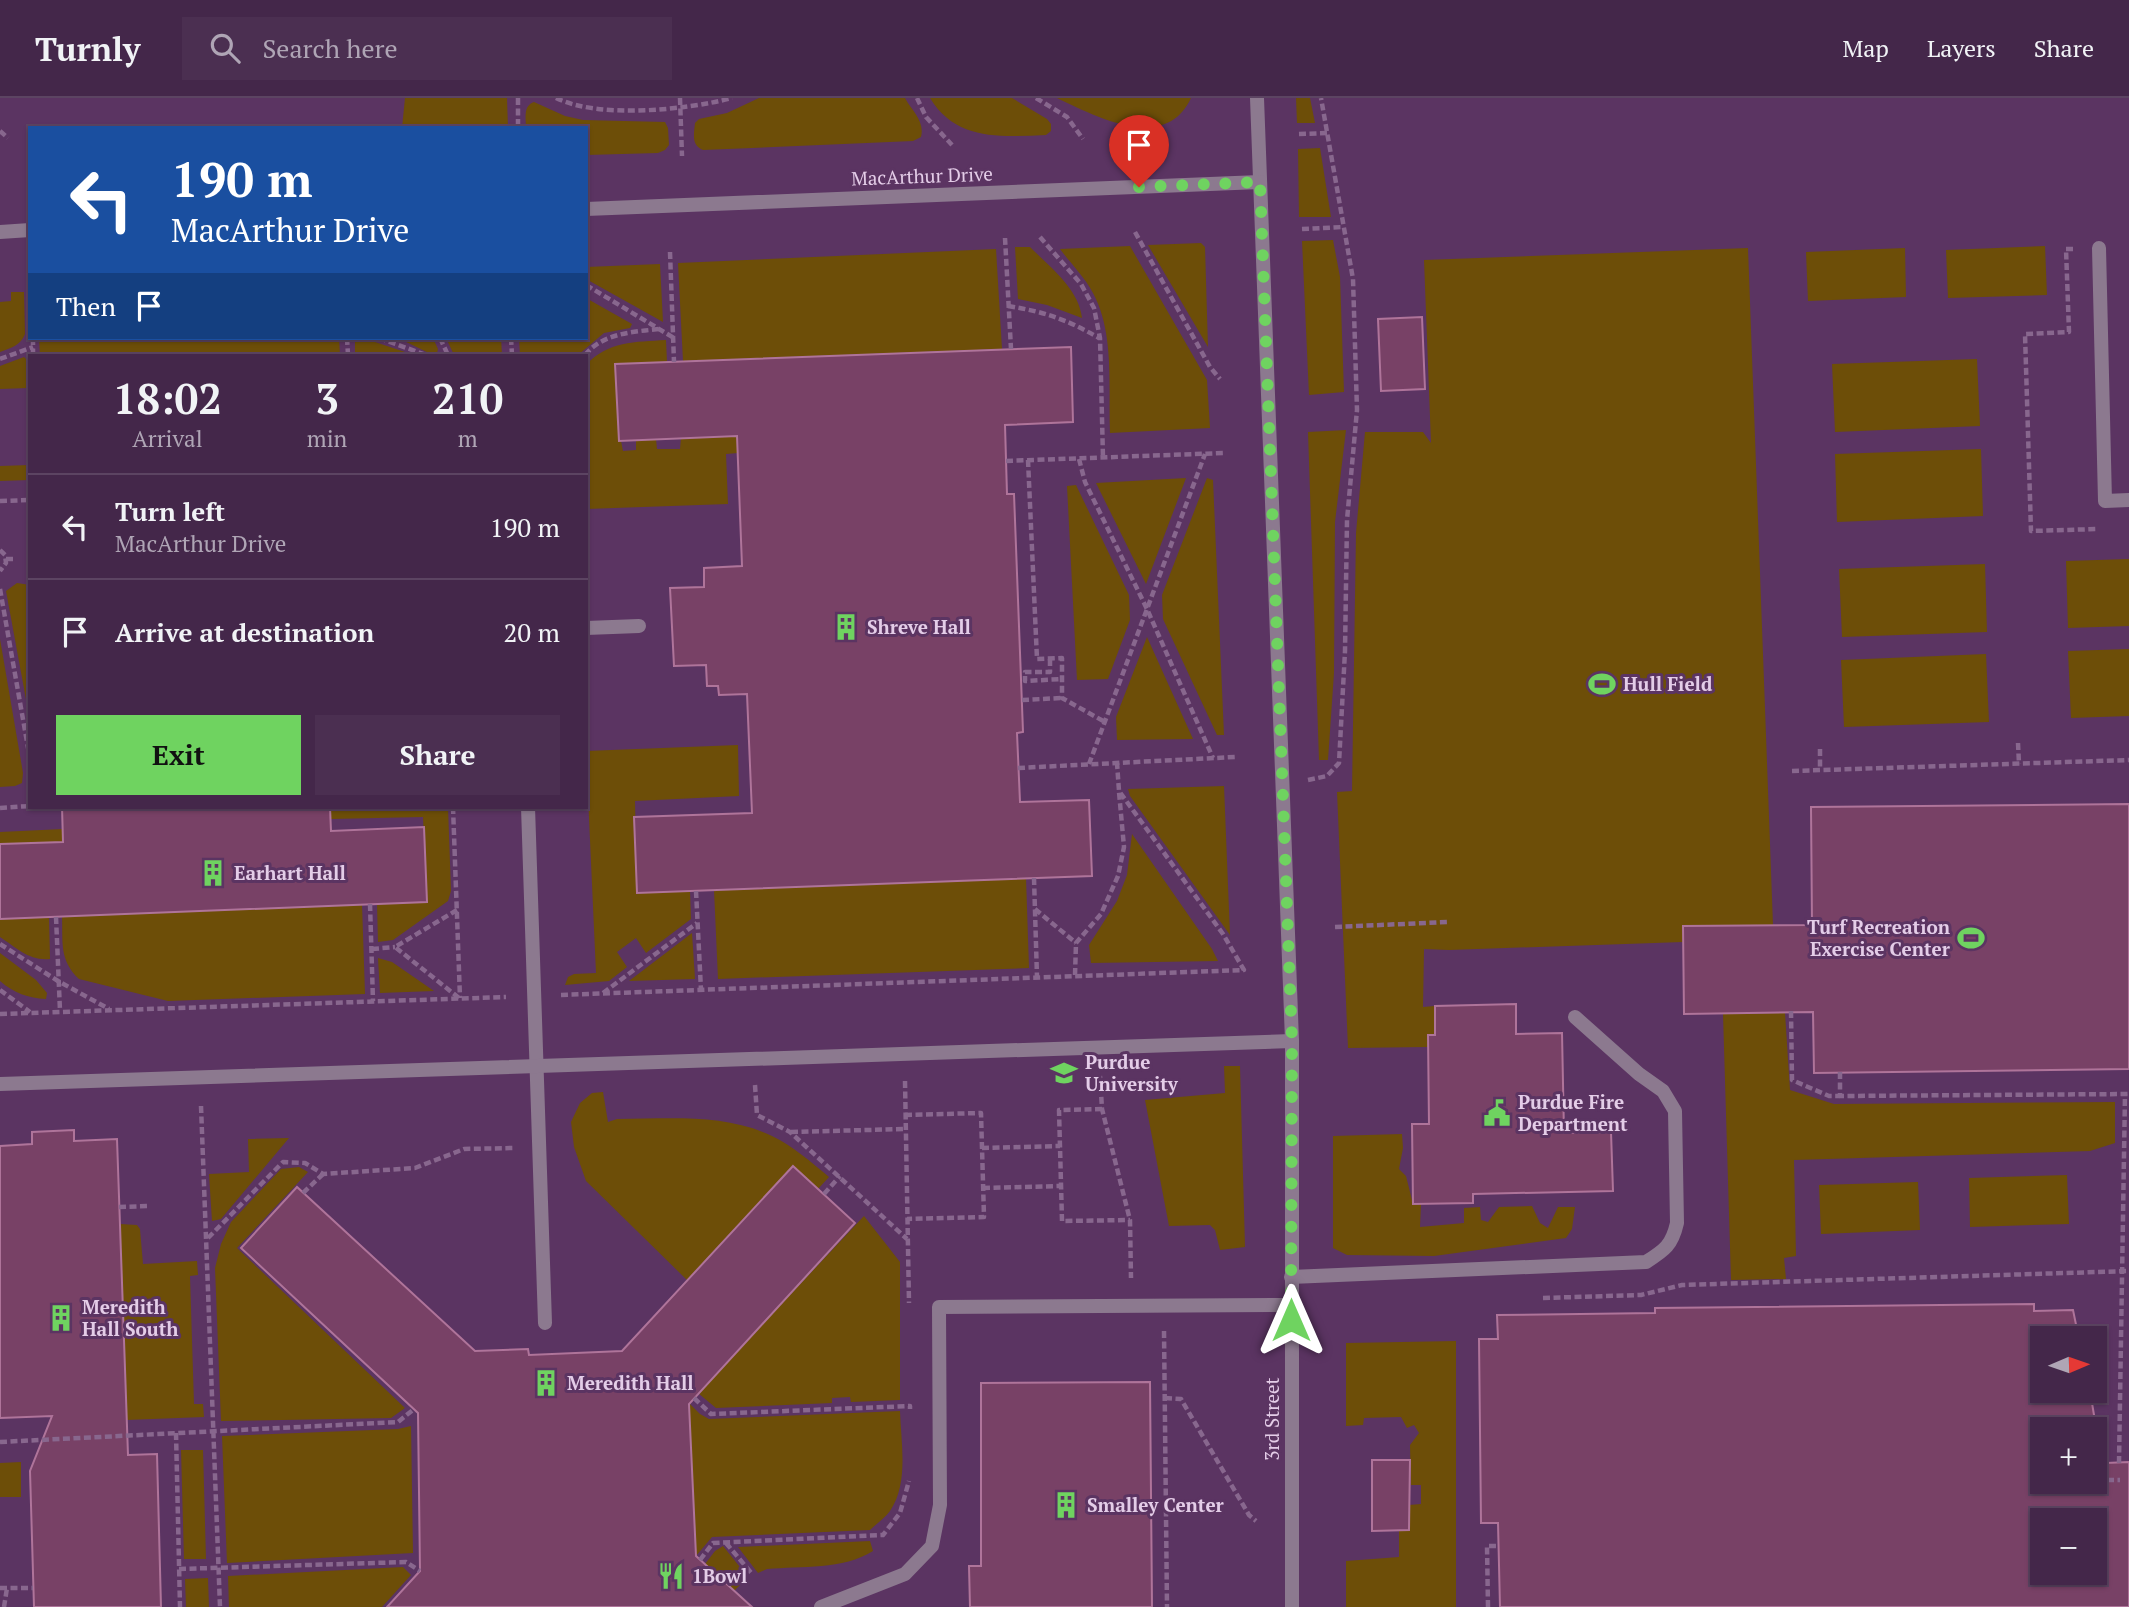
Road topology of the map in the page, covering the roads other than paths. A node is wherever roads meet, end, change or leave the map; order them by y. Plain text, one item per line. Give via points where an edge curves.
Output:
1 (1257, 98) edge
2 (1260, 182) junction
3 (588, 209) edge
4 (28, 230) edge
5 (0, 232) edge
6 (2099, 248) road end
7 (2129, 500) edge
8 (639, 626) dead end
9 (588, 628) edge
10 (528, 809) edge
11 (1575, 1017) dead end
12 (1292, 1041) junction
13 (537, 1067) junction
14 (0, 1084) edge
15 (1291, 1277) junction
16 (1290, 1305) junction
17 (545, 1323) dead end
18 (821, 1607) edge
19 (1292, 1607) edge

1 - 2 street, 3rd Street
2 - 3 street, MacArthur Drive
2 - 12 street, 3rd Street
4 - 5 street
6 - 7 street via 2105,501
8 - 9 street
10 - 13 street
11 - 15 street via 1663,1091 1675,1111 1677,1223 1674,1239 1662,1251 1646,1262
12 - 13 street
12 - 15 street, 3rd Street
13 - 14 street
13 - 17 street
15 - 16 street, 3rd Street
16 - 18 street via 939,1307 940,1505 932,1546 905,1574
16 - 19 street, 3rd Street

